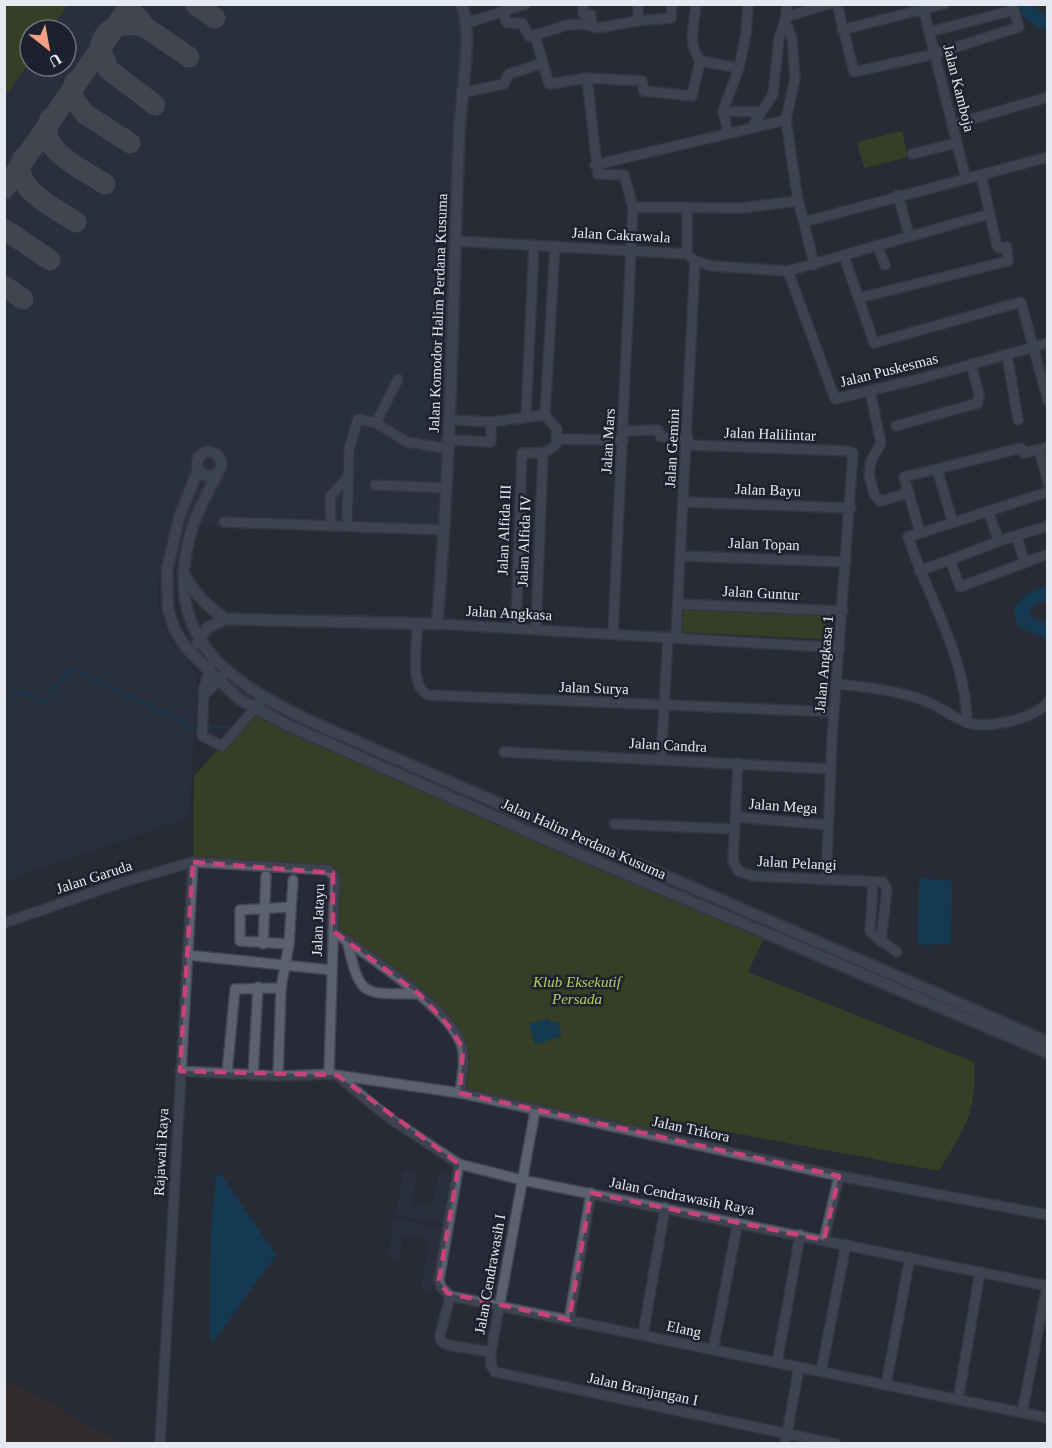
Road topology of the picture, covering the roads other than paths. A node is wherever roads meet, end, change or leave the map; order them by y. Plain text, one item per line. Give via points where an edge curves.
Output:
1 (461, 4) edge
2 (526, 4) edge
3 (583, 4) edge
4 (638, 4) edge
5 (672, 4) edge
6 (696, 4) edge
7 (748, 4) edge
8 (787, 4) edge
9 (828, 4) edge
10 (837, 4) edge
11 (945, 4) edge
12 (923, 8) edge
13 (1013, 8) edge
14 (503, 13) junction
15 (785, 19) junction
16 (638, 21) junction
17 (467, 22) junction
18 (592, 26) junction
19 (842, 30) junction
20 (929, 32) junction
21 (535, 35) junction
22 (935, 54) junction
23 (700, 61) junction
24 (543, 63) junction
25 (739, 68) junction
26 (587, 78) junction
27 (462, 93) junction
28 (1047, 97) edge
29 (723, 111) junction
30 (761, 112) junction
31 (786, 120) junction
32 (952, 125) junction
33 (752, 127) junction
34 (728, 133) junction
35 (957, 143) junction
36 (912, 154) dead end
37 (1047, 157) edge
38 (595, 165) junction
39 (981, 175) junction
40 (966, 179) junction
41 (898, 195) junction
42 (798, 201) junction
43 (633, 207) junction
44 (687, 207) junction
45 (989, 214) junction
46 (804, 222) junction
47 (909, 235) junction
48 (456, 241) junction
49 (877, 244) junction
50 (534, 245) junction
51 (555, 246) junction
52 (632, 250) junction
53 (687, 254) junction
54 (844, 256) junction
55 (695, 261) junction
56 (814, 265) junction
57 (885, 265) dead end
58 (788, 271) junction
59 (859, 298) junction
60 (1047, 343) edge
61 (1033, 347) junction
62 (1007, 355) junction
63 (971, 364) junction
64 (398, 379) dead end
65 (870, 391) junction
66 (1047, 401) edge
67 (545, 415) junction
68 (526, 416) junction
69 (450, 420) junction
70 (1018, 420) dead end
71 (491, 422) junction
72 (376, 423) junction
73 (896, 426) dead end
74 (623, 436) junction
75 (558, 439) junction
76 (687, 442) junction
77 (449, 444) junction
78 (1043, 448) edge
79 (851, 452) joint
80 (543, 453) junction
81 (937, 469) junction
82 (198, 470) junction
83 (217, 474) junction
84 (348, 477) junction
85 (1047, 483) edge
86 (375, 485) dead end
87 (447, 488) junction
88 (1047, 492) edge
89 (909, 493) junction
90 (684, 502) junction
91 (851, 508) junction
92 (988, 511) junction
93 (224, 522) dead end
94 (953, 523) junction
95 (331, 524) junction
96 (347, 525) junction
97 (1047, 526) edge
98 (444, 530) junction
99 (920, 532) junction
100 (1016, 536) junction
101 (999, 541) junction
102 (1047, 554) edge
103 (680, 556) junction
104 (950, 560) junction
105 (846, 562) junction
106 (1025, 563) junction
107 (920, 571) junction
108 (183, 573) junction
109 (678, 604) junction
110 (843, 611) junction
111 (226, 619) junction
112 (417, 624) junction
113 (437, 624) junction
114 (516, 628) junction
115 (536, 629) junction
116 (613, 633) junction
117 (672, 637) junction
118 (199, 641) junction
119 (840, 648) junction
120 (192, 654) junction
121 (215, 657) junction
122 (208, 670) junction
123 (228, 671) junction
124 (217, 679) junction
125 (838, 684) junction
126 (204, 696) junction
127 (264, 698) junction
128 (1047, 702) edge
129 (664, 706) junction
130 (254, 709) junction
131 (834, 712) junction
132 (968, 723) junction
133 (504, 752) dead end
134 (661, 760) junction
135 (738, 763) junction
136 (831, 769) junction
137 (736, 817) junction
138 (614, 824) dead end
139 (828, 825) junction
140 (735, 829) junction
141 (193, 862) junction
142 (266, 876) dead end
143 (293, 880) dead end
144 (826, 880) junction
145 (873, 882) junction
146 (871, 906) junction
147 (265, 907) junction
148 (291, 907) junction
149 (885, 909) junction
150 (4, 923) edge
151 (333, 931) junction
152 (346, 941) junction
153 (881, 942) junction
154 (263, 944) junction
155 (289, 944) junction
156 (897, 952) dead end
157 (187, 955) junction
158 (287, 966) junction
159 (332, 970) junction
160 (258, 987) junction
161 (281, 988) junction
162 (419, 994) junction
163 (1047, 1042) edge
164 (1047, 1053) edge
165 (180, 1071) junction
166 (227, 1073) junction
167 (253, 1075) junction
168 (333, 1075) junction
169 (278, 1076) junction
170 (460, 1093) junction
171 (535, 1111) junction
172 (459, 1164) junction
173 (838, 1176) junction
174 (522, 1180) junction
175 (591, 1193) junction
176 (665, 1208) junction
177 (1047, 1215) edge
178 (738, 1222) junction
179 (800, 1235) junction
180 (824, 1240) junction
181 (846, 1244) junction
182 (910, 1257) junction
183 (980, 1272) junction
184 (1047, 1286) edge
185 (450, 1296) junction
186 (499, 1306) junction
187 (569, 1320) junction
188 (643, 1335) junction
189 (713, 1350) junction
190 (491, 1352) junction
191 (777, 1363) junction
192 (799, 1368) junction
193 (495, 1372) joint
194 (822, 1372) junction
195 (886, 1385) junction
196 (958, 1400) junction
197 (1022, 1413) junction
198 (1047, 1418) edge
199 (786, 1439) edge
200 (160, 1443) edge
201 (836, 1443) edge

1 - 17 street, Jalan Komodor Halim Perdana Kusuma
2 - 14 street
3 - 18 street via 583,14 591,15
4 - 16 street
5 - 16 street via 671,18
6 - 23 street via 690,39
7 - 25 street
8 - 15 street
9 - 15 street
10 - 19 street
11 - 12 street
12 - 19 street
12 - 20 street, Jalan Kamboja
13 - 20 street
13 - 22 street via 1019,27
14 - 17 street
14 - 21 street via 507,23 522,23 529,36
15 - 30 street via 779,38 775,88
15 - 31 street via 792,38 795,78
16 - 18 street
17 - 27 street, Jalan Komodor Halim Perdana Kusuma
18 - 21 street via 567,26
19 - 22 street via 854,72
20 - 22 street, Jalan Kamboja
21 - 24 street
22 - 32 street, Jalan Kamboja
23 - 25 street
23 - 26 street via 693,96 644,91 642,81
24 - 26 street via 549,84
24 - 27 street via 509,74 504,84
25 - 29 street
26 - 38 street
27 - 48 street, Jalan Komodor Halim Perdana Kusuma
28 - 32 street
29 - 30 street
29 - 34 street
30 - 33 street
31 - 33 street
31 - 42 street
32 - 35 street, Jalan Kamboja
33 - 34 street
34 - 38 street
35 - 36 street
35 - 40 street, Jalan Kamboja
37 - 39 street
38 - 43 street, Jalan Mars via 599,175 624,175
39 - 40 street
39 - 45 street
40 - 41 street
41 - 46 street
41 - 47 street
42 - 44 street via 740,208
42 - 46 street
43 - 44 street
43 - 52 street, Jalan Mars
44 - 53 street
45 - 47 street
45 - 59 street via 998,248 1007,248 1007,262
46 - 56 street
47 - 49 street
48 - 50 street, Jalan Cakrawala
48 - 69 street, Jalan Komodor Halim Perdana Kusuma
49 - 54 street
49 - 57 street
50 - 51 street, Jalan Cakrawala
50 - 68 street
51 - 52 street, Jalan Cakrawala
51 - 67 street
52 - 53 street, Jalan Cakrawala
52 - 74 street, Jalan Mars
53 - 55 street, Jalan Cakrawala
54 - 56 street
54 - 59 street
55 - 58 street via 750,270
55 - 76 street, Jalan Gemini
56 - 58 street
58 - 65 street, Jalan Puskesmas via 833,398
59 - 61 street via 875,343 1020,302
60 - 61 street, Jalan Puskesmas
61 - 62 street, Jalan Puskesmas
61 - 66 street
62 - 63 street, Jalan Puskesmas
62 - 70 street
63 - 65 street, Jalan Puskesmas
63 - 73 street via 978,403
64 - 72 street
65 - 89 street via 881,443 869,474 874,494 880,501
67 - 68 street
67 - 75 street via 556,425
68 - 71 street
69 - 71 street
69 - 77 street, Jalan Komodor Halim Perdana Kusuma
71 - 77 street via 491,442
72 - 77 street via 408,442
72 - 84 street via 358,419 355,423
74 - 75 street
74 - 76 street, Jalan Halilintar via 658,430 661,437
74 - 116 street, Jalan Mars
75 - 80 street
76 - 79 street, Jalan Halilintar
76 - 90 street, Jalan Gemini
77 - 87 street, Jalan Komodor Halim Perdana Kusuma
78 - 81 street via 1024,453 1021,448
78 - 85 street
79 - 91 street, Jalan Angkasa 1
80 - 114 street, Jalan Alfida III via 522,453
80 - 115 street, Jalan Alfida IV
81 - 89 street via 905,476
81 - 94 street
82 - 83 street via 207,476
82 - 83 street via 200,456 212,452 221,461
82 - 120 street, Jalan Halim Perdana Kusuma via 178,519 165,588 174,628
83 - 108 street via 193,525
84 - 95 street via 330,496
84 - 96 street
86 - 87 street
87 - 98 street, Jalan Komodor Halim Perdana Kusuma
88 - 92 street
89 - 99 street
90 - 91 street, Jalan Bayu
90 - 103 street, Jalan Gemini
91 - 105 street, Jalan Angkasa 1
92 - 94 street
92 - 101 street
93 - 95 street
94 - 99 street
95 - 96 street
96 - 98 street
97 - 100 street
98 - 113 street, Jalan Komodor Halim Perdana Kusuma
99 - 107 street via 908,537
100 - 101 street
100 - 106 street
101 - 104 street
102 - 106 street
103 - 105 street, Jalan Topan
103 - 109 street, Jalan Gemini
104 - 106 street via 960,586
104 - 107 street
105 - 110 street, Jalan Angkasa 1
107 - 132 street via 960,667
108 - 111 street via 204,603
108 - 118 street via 186,612
109 - 110 street, Jalan Guntur
109 - 117 street, Jalan Gemini
110 - 119 street, Jalan Angkasa 1
111 - 112 street, Jalan Angkasa
111 - 118 street via 212,624
112 - 113 street, Jalan Angkasa
112 - 129 street, Jalan Surya via 417,680 428,695
113 - 114 street, Jalan Angkasa
114 - 115 street, Jalan Angkasa
115 - 116 street, Jalan Angkasa
116 - 117 street, Jalan Angkasa
117 - 119 street, Jalan Angkasa
117 - 129 street, Jalan Gemini
118 - 120 street
118 - 121 street, Jalan Halim Perdana Kusuma
119 - 125 street, Jalan Angkasa 1
120 - 122 street, Jalan Halim Perdana Kusuma
121 - 122 street
121 - 123 street, Jalan Halim Perdana Kusuma
122 - 124 street, Jalan Halim Perdana Kusuma
122 - 126 street
123 - 124 street
123 - 127 street, Jalan Halim Perdana Kusuma
124 - 126 street
124 - 130 street, Jalan Halim Perdana Kusuma
125 - 131 street, Jalan Angkasa 1
125 - 132 street via 921,699
126 - 130 street via 202,731 222,746
127 - 130 street
127 - 163 street, Jalan Halim Perdana Kusuma via 323,728
128 - 132 street via 1038,713 1025,717 986,725
129 - 131 street, Jalan Surya
129 - 134 street, Jalan Gemini
130 - 164 street, Jalan Halim Perdana Kusuma via 674,895
131 - 136 street, Jalan Angkasa 1
133 - 134 street, Jalan Candra
134 - 135 street, Jalan Candra
135 - 136 street, Jalan Candra
135 - 137 street, Jalan Pelangi
136 - 139 street, Jalan Angkasa 1
137 - 139 street, Jalan Mega
137 - 140 street, Jalan Pelangi
138 - 140 street
139 - 144 street, Jalan Angkasa 1
140 - 144 street, Jalan Pelangi via 733,860 743,874
141 - 150 street, Jalan Garuda
141 - 151 street, Jalan Jatayu via 330,871 335,877
141 - 157 street, Rajawali Raya
142 - 147 street
143 - 148 street
144 - 145 street, Jalan Pelangi
145 - 146 street
145 - 149 street via 887,886
146 - 149 street
146 - 153 street via 868,927
147 - 148 street
147 - 154 street
147 - 154 street via 240,910 239,939
148 - 155 street
149 - 153 street
151 - 152 street
151 - 159 street, Jalan Jatayu
152 - 162 street
152 - 162 street via 355,975 363,987 383,993
153 - 156 street
154 - 155 street
155 - 158 street
157 - 158 street
157 - 165 street, Rajawali Raya
158 - 159 street
158 - 161 street
159 - 168 street, Jalan Jatayu
160 - 161 street
160 - 166 street via 234,990
160 - 167 street
161 - 169 street
162 - 170 street via 463,1048
165 - 166 street, Jalan Trikora
165 - 200 street, Rajawali Raya
166 - 167 street, Jalan Trikora
167 - 169 street, Jalan Trikora
168 - 169 street, Jalan Trikora
168 - 170 street, Jalan Trikora
168 - 172 street, Jalan Cendrawasih Raya
170 - 171 street, Jalan Trikora
171 - 173 street, Jalan Trikora
171 - 174 street, Jalan Cendrawasih I
172 - 174 street, Jalan Cendrawasih Raya
172 - 185 street via 439,1281
173 - 177 street, Jalan Trikora
173 - 180 street
174 - 175 street, Jalan Cendrawasih Raya
174 - 186 street, Jalan Cendrawasih I
175 - 176 street, Jalan Cendrawasih Raya
175 - 187 street
176 - 178 street, Jalan Cendrawasih Raya
176 - 188 street
178 - 179 street, Jalan Cendrawasih Raya
178 - 189 street
179 - 180 street, Jalan Cendrawasih Raya
179 - 191 street
180 - 181 street, Jalan Cendrawasih Raya
181 - 182 street, Jalan Cendrawasih Raya
181 - 194 street
182 - 183 street, Jalan Cendrawasih Raya
182 - 195 street
183 - 184 street, Jalan Cendrawasih Raya
183 - 196 street
184 - 197 street
185 - 186 street, Elang
185 - 190 street via 441,1341
186 - 187 street, Elang
186 - 190 street, Jalan Cendrawasih I
187 - 188 street, Elang
188 - 189 street, Elang
189 - 191 street, Elang
190 - 193 street, Jalan Cendrawasih I
191 - 192 street, Elang
192 - 194 street, Elang
192 - 199 street
193 - 199 street, Jalan Branjangan I
194 - 195 street, Elang
195 - 196 street, Elang
196 - 197 street, Elang
197 - 198 street, Elang
199 - 201 street, Jalan Branjangan I

